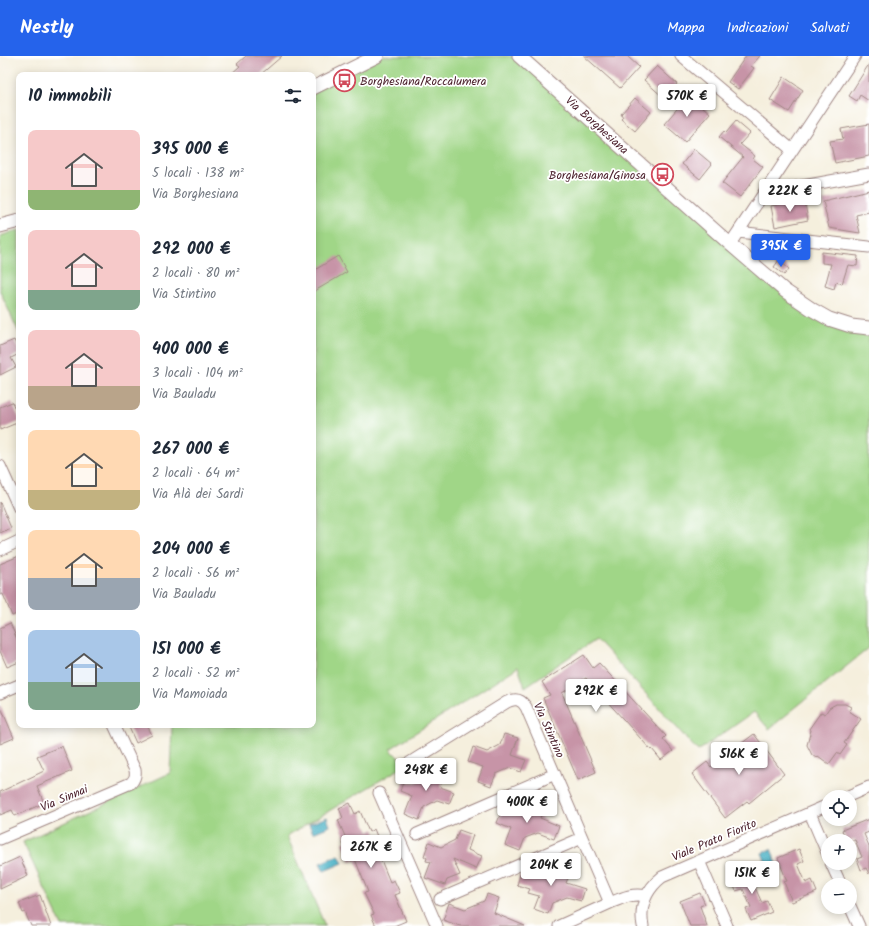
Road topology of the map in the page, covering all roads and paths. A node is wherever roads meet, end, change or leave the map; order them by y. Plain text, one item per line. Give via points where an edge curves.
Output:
1 (377, 56) edge
2 (519, 56) edge
3 (681, 56) edge
4 (854, 56) edge
5 (316, 86) edge
6 (792, 150) junction
7 (869, 174) edge
8 (764, 193) junction
9 (16, 221) edge
10 (0, 226) edge
11 (738, 232) junction
12 (730, 244) junction
13 (869, 247) edge
14 (869, 328) edge
15 (0, 466) edge
16 (16, 501) edge
17 (16, 542) edge
18 (0, 550) edge
19 (16, 686) edge
20 (0, 693) edge
21 (115, 728) edge
22 (406, 765) dead end
23 (554, 774) junction
24 (869, 787) edge
25 (857, 792) edge
26 (379, 793) dead end
27 (821, 808) edge
28 (810, 813) junction
29 (417, 834) dead end
30 (582, 838) junction
31 (0, 839) edge
32 (821, 839) edge
33 (699, 862) junction
34 (646, 896) junction
35 (440, 899) dead end
36 (610, 903) junction
37 (854, 914) edge
38 (437, 926) edge
39 (558, 926) edge
40 (643, 926) edge
41 (727, 926) edge
42 (859, 926) edge

1 - 5 street
2 - 12 street, Via Borghesiana
3 - 6 street
4 - 6 street
6 - 8 street
7 - 8 street
8 - 11 street
9 - 10 street
11 - 12 street
11 - 13 street
12 - 14 street, Via Borghesiana via 779,286 813,310 842,324
15 - 16 street
17 - 18 street
19 - 20 street
21 - 31 street, Via Sinnai via 135,770 135,778 131,783
22 - 23 street, Via Stintino via 515,699 520,700 526,707
23 - 29 street
23 - 30 street, Via Stintino
24 - 25 street
26 - 38 street
27 - 28 street, Viale Prato Fiorito
28 - 32 street
28 - 33 street, Viale Prato Fiorito
30 - 35 street
30 - 36 street, Via Stintino
33 - 34 street, Viale Prato Fiorito via 662,877 654,883
33 - 41 street
34 - 36 street via 629,896
34 - 40 street, Viale Prato Fiorito via 642,914
36 - 39 street
37 - 42 street

